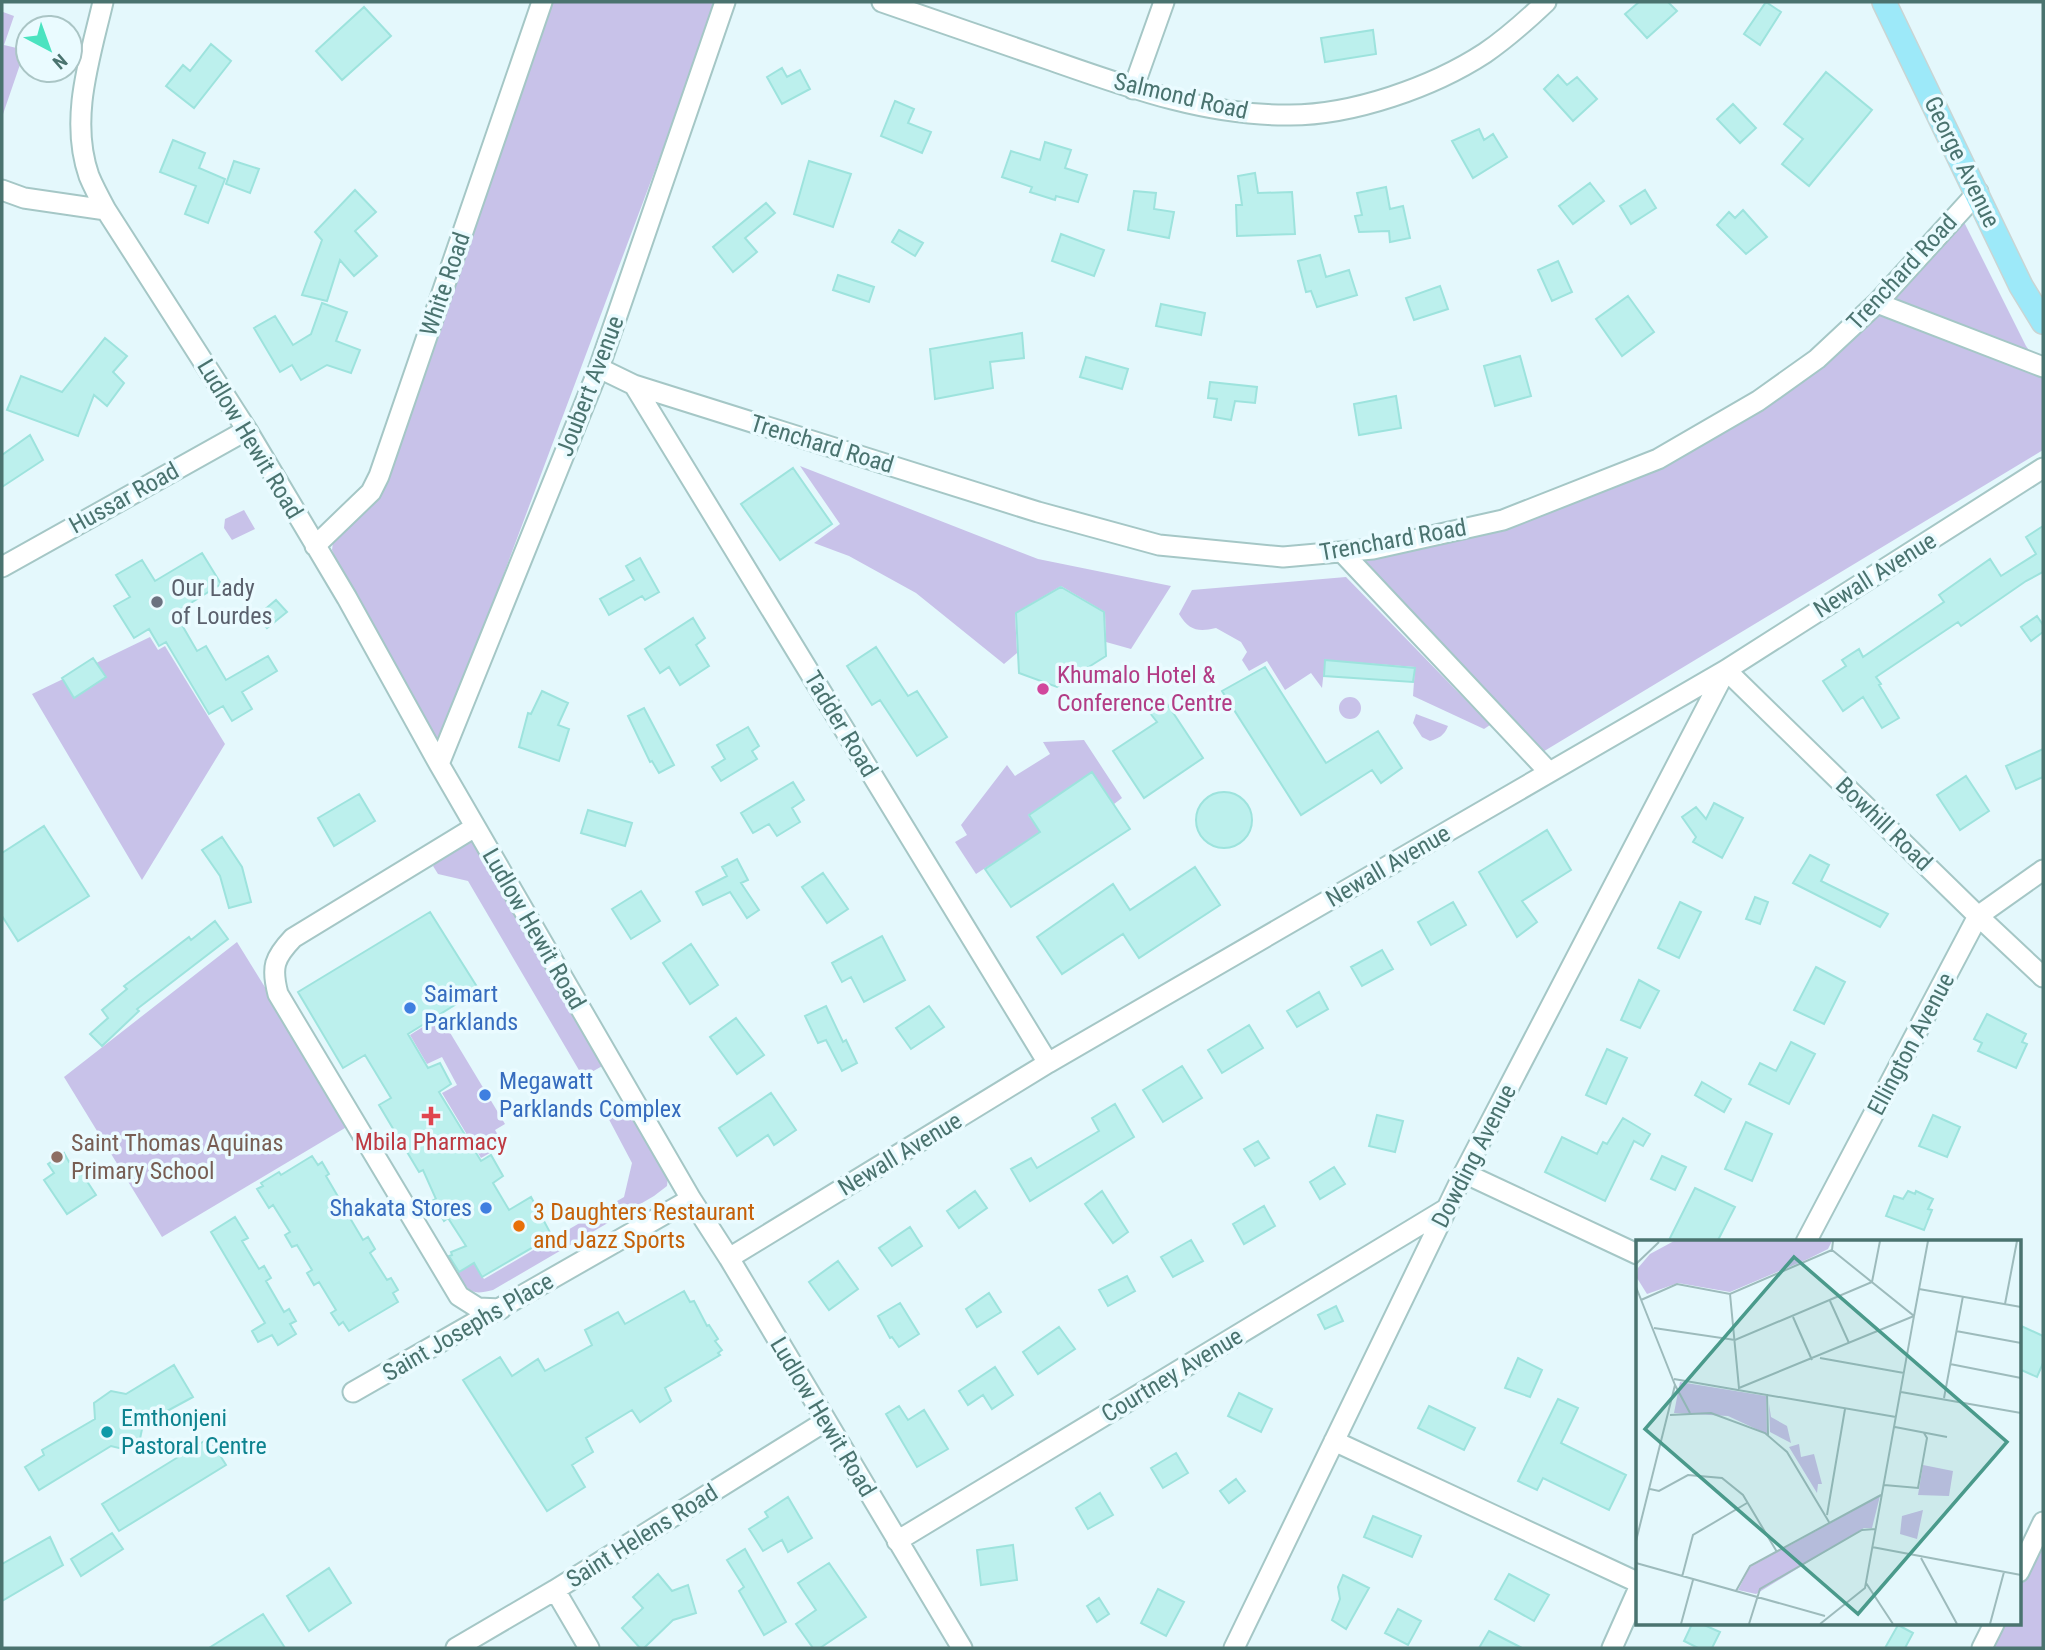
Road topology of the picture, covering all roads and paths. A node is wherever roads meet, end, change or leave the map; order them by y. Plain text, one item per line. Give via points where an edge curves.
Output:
1 (103, 2) edge
2 (542, 2) edge
3 (725, 2) edge
4 (882, 2) edge
5 (1164, 2) edge
6 (1546, 2) edge
7 (1884, 2) edge
8 (1133, 89) junction
9 (2, 190) edge
10 (1978, 192) junction
11 (106, 210) junction
12 (1877, 303) junction
13 (2043, 322) edge
14 (2043, 367) edge
15 (599, 368) junction
16 (634, 385) junction
17 (247, 430) junction
18 (2043, 468) edge
19 (315, 546) junction
20 (1342, 552) junction
21 (2, 567) edge
22 (1726, 670) junction
23 (439, 764) junction
24 (1549, 772) junction
25 (475, 827) junction
26 (2043, 870) edge
27 (1978, 916) junction
28 (2043, 977) edge
29 (1048, 1063) junction
30 (1464, 1173) junction
31 (691, 1199) junction
32 (1446, 1209) junction
33 (1807, 1240) edge
34 (1636, 1254) edge
35 (729, 1258) junction
36 (501, 1309) junction
37 (353, 1392) dead end
38 (826, 1421) junction
39 (1334, 1441) junction
40 (2043, 1522) edge
41 (897, 1541) junction
42 (2021, 1568) edge
43 (1636, 1582) edge
44 (555, 1590) junction
45 (1636, 1594) edge
46 (1993, 1626) edge
47 (456, 1648) edge
48 (589, 1648) edge
49 (962, 1648) edge
50 (1234, 1648) edge
51 (1612, 1648) edge
52 (1982, 1648) edge

1 - 11 street, Ludlow Hewit Road via 80,114 89,176
2 - 19 street, White Road via 379,476 371,492
3 - 15 street, Joubert Avenue
4 - 8 street, Salmond Road
5 - 8 street
6 - 8 street, Salmond Road via 1484,53 1432,81 1331,112 1253,114
7 - 10 main road, George Avenue
9 - 11 street via 24,198
10 - 12 street, Trenchard Road
10 - 13 main road, George Avenue via 2021,286
11 - 17 street, Ludlow Hewit Road
12 - 14 street
12 - 20 street, Trenchard Road via 1807,366 1758,401 1658,459 1503,520
15 - 16 street, Trenchard Road
15 - 23 street, Joubert Avenue
16 - 20 street, Trenchard Road via 1038,512 1159,545 1283,557
16 - 29 street, Tadder Road
17 - 19 street, Ludlow Hewit Road
17 - 21 street, Hussar Road
18 - 22 street, Newall Avenue
19 - 23 street, Ludlow Hewit Road
20 - 24 street
22 - 24 street, Newall Avenue
22 - 27 street, Bowhill Road
22 - 30 street, Dowding Avenue
23 - 25 street, Ludlow Hewit Road
24 - 29 street, Newall Avenue
25 - 31 street, Ludlow Hewit Road
25 - 36 street via 293,938 281,951 273,977 278,994 459,1296 478,1308
26 - 27 street, Ellington Avenue
27 - 28 street, Bowhill Road
27 - 33 street, Ellington Avenue
29 - 35 street, Newall Avenue
30 - 32 street, Dowding Avenue
30 - 34 street
31 - 35 street, Ludlow Hewit Road
31 - 36 street, Saint Josephs Place
32 - 39 street, Dowding Avenue
32 - 41 street, Courtney Avenue
35 - 38 street, Ludlow Hewit Road
36 - 37 street, Saint Josephs Place
38 - 41 street, Ludlow Hewit Road
38 - 44 street, Saint Helens Road
39 - 43 street
39 - 50 street, Dowding Avenue
40 - 42 street
41 - 49 street, Ludlow Hewit Road
44 - 47 street, Saint Helens Road
44 - 48 street
45 - 51 street
46 - 52 street

